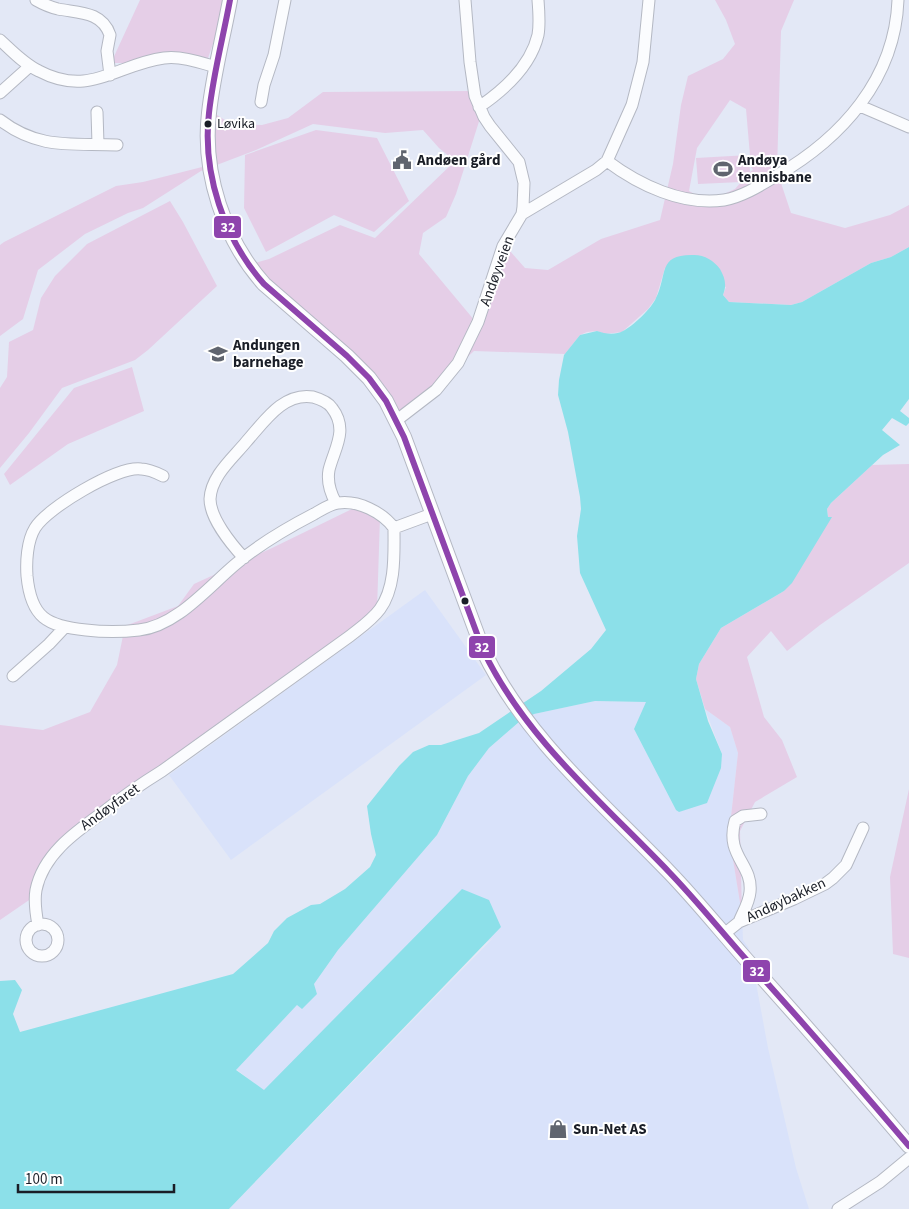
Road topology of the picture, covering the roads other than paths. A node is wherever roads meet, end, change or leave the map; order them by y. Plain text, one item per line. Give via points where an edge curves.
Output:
1 (36, 0) edge
2 (230, 0) edge
3 (285, 0) edge
4 (465, 0) edge
5 (538, 0) edge
6 (649, 0) edge
7 (898, 0) edge
8 (0, 40) edge
9 (30, 66) junction
10 (216, 67) junction
11 (110, 76) junction
12 (0, 93) edge
13 (261, 102) dead end
14 (860, 106) junction
15 (479, 107) junction
16 (97, 112) dead end
17 (0, 120) edge
18 (909, 127) edge
19 (98, 144) junction
20 (117, 145) dead end
21 (607, 161) junction
22 (522, 214) junction
23 (397, 420) junction
24 (163, 476) dead end
25 (336, 503) junction
26 (432, 514) junction
27 (394, 528) junction
28 (244, 558) junction
29 (64, 628) junction
30 (12, 676) dead end
31 (761, 814) dead end
32 (863, 828) dead end
33 (739, 922) junction
34 (38, 925) dead end
35 (724, 934) junction
36 (909, 1146) edge
37 (909, 1158) edge
38 (838, 1209) edge

1 - 11 street via 88,14 104,23 110,35 107,51
2 - 10 street
3 - 13 street
4 - 15 street, Andøyveien via 473,86
5 - 15 street via 538,35 526,62 501,90
6 - 21 street via 643,62 632,105
7 - 14 street via 896,29 888,55
8 - 9 street
9 - 11 street via 48,76 74,81
9 - 12 street
10 - 11 street via 187,59 166,58
10 - 23 street via 209,114 209,154 216,194 228,227 257,275 369,378
14 - 18 street
14 - 21 street via 832,135 787,170 733,198 681,198 632,177
15 - 22 street, Andøyveien via 519,162 524,183
16 - 19 street
17 - 19 street via 18,133 45,142 80,146
19 - 20 street
21 - 22 street
22 - 23 street, Andøyveien via 503,246 478,322 458,364 436,390
23 - 26 street
24 - 29 street via 141,469 120,472 61,505 36,526 31,535 28,558 31,598 44,619
25 - 27 street via 347,502 372,510
25 - 28 street via 298,522
25 - 28 street via 329,470 339,439 338,418 326,402 305,396 295,398 270,415 224,467 212,486 212,510
26 - 27 street
26 - 35 street via 483,650 513,704 555,756 670,873
27 - 34 street, Andøyfaret via 392,574 380,609 350,636 162,771 129,791 65,842 47,864 36,890
28 - 29 street via 171,618 152,628 103,632
29 - 30 street
31 - 33 street, Andøybakken via 743,816 734,821 735,851 744,867 750,890
32 - 33 street, Andøybakken via 846,865 825,884
33 - 35 street, Andøybakken
35 - 36 street
37 - 38 street via 880,1182

